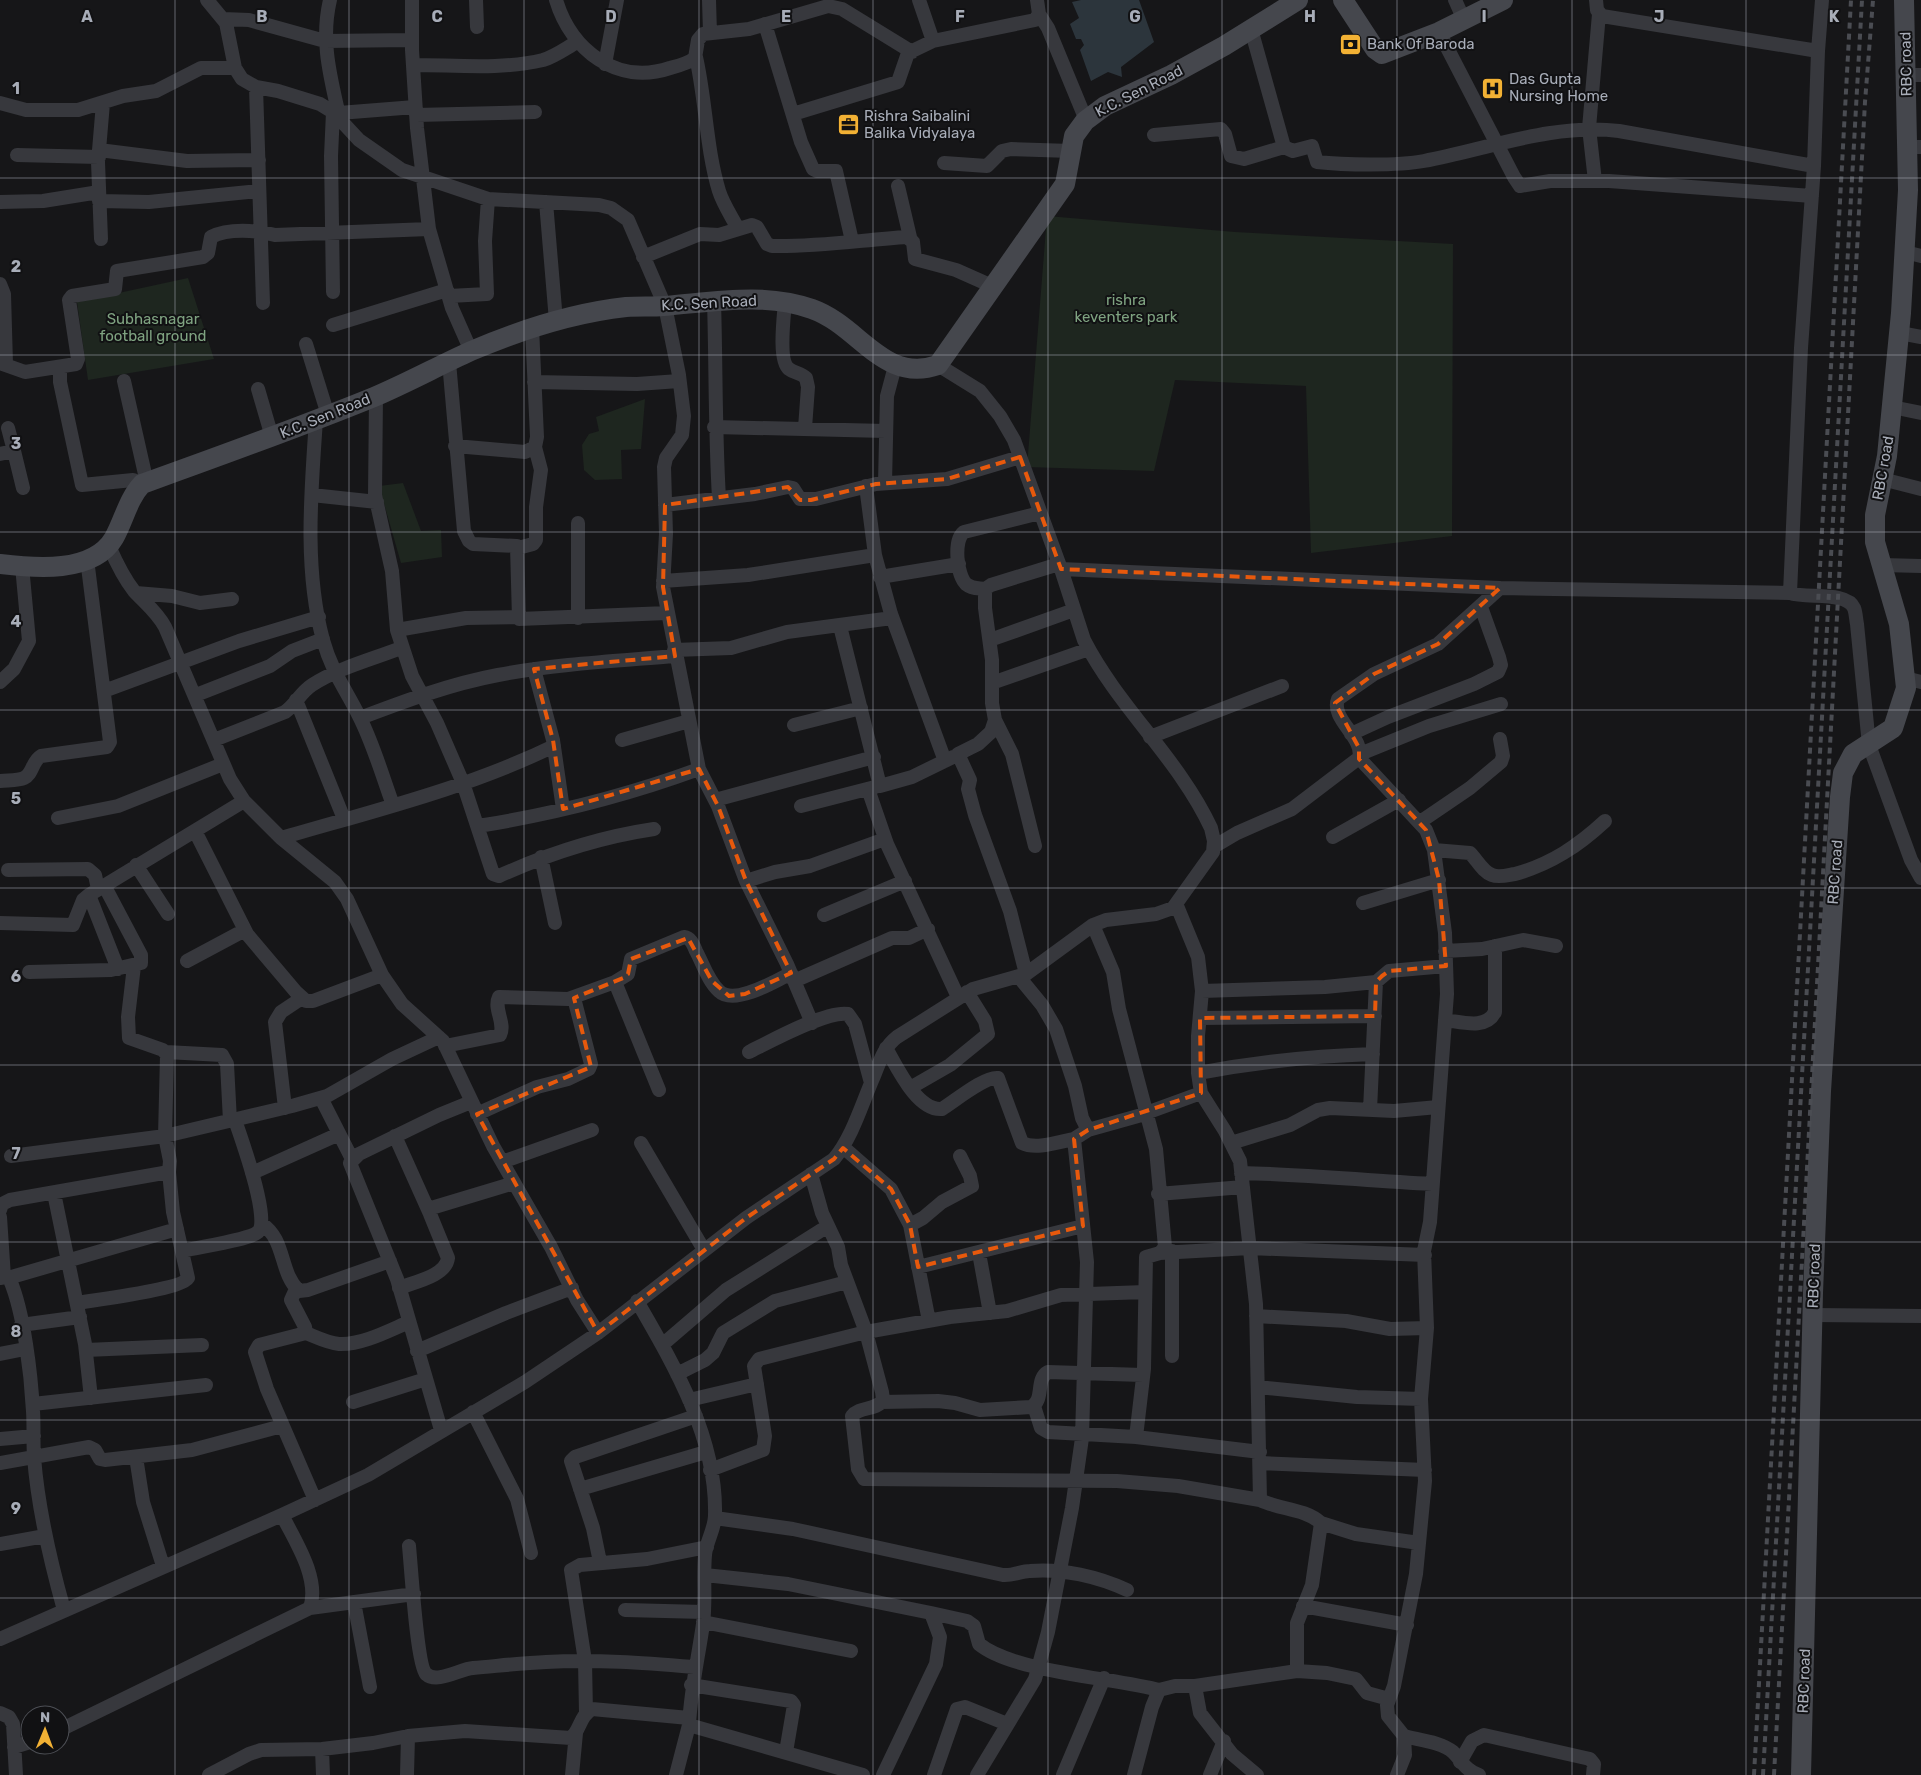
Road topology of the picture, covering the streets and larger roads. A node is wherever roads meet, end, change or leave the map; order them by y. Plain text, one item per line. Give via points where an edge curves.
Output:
1 (206, 0) edge
2 (330, 0) edge
3 (412, 0) edge
4 (476, 0) edge
5 (556, 0) edge
6 (617, 0) edge
7 (709, 0) edge
8 (919, 0) edge
9 (1037, 0) edge
10 (1343, 0) edge
11 (1455, 0) edge
12 (1503, 0) edge
13 (1822, 0) edge
14 (1904, 0) edge
15 (1290, 2) edge
16 (1598, 7) edge
17 (1039, 14) junction
18 (223, 19) junction
19 (1464, 20) junction
20 (765, 24) junction
21 (477, 27) dead end
22 (1251, 29) junction
23 (1439, 32) junction
24 (710, 33) junction
25 (412, 40) junction
26 (325, 41) junction
27 (933, 41) junction
28 (577, 42) junction
29 (1818, 51) junction
30 (912, 52) junction
31 (696, 57) junction
32 (605, 64) junction
33 (413, 65) junction
34 (235, 68) junction
35 (1914, 75) edge
36 (256, 87) junction
37 (0, 103) edge
38 (103, 103) junction
39 (416, 111) junction
40 (535, 112) dead end
41 (793, 114) junction
42 (337, 115) junction
43 (1086, 120) junction
44 (1588, 128) junction
45 (1154, 135) dead end
46 (1496, 144) junction
47 (1914, 147) edge
48 (1284, 148) junction
49 (1071, 152) junction
50 (99, 153) junction
51 (17, 155) dead end
52 (259, 160) junction
53 (944, 163) dead end
54 (1814, 166) junction
55 (424, 179) junction
56 (1595, 181) junction
57 (898, 186) dead end
58 (260, 191) junction
59 (99, 196) junction
60 (1812, 196) junction
61 (488, 199) junction
62 (0, 202) edge
63 (546, 202) junction
64 (429, 229) junction
65 (738, 230) junction
66 (260, 231) junction
67 (332, 233) junction
68 (910, 238) junction
69 (101, 239) dead end
70 (852, 242) junction
71 (1913, 254) edge
72 (643, 257) junction
73 (0, 284) edge
74 (992, 286) junction
75 (333, 292) dead end
76 (448, 293) junction
77 (714, 301) junction
78 (785, 302) junction
79 (264, 303) dead end
80 (665, 306) junction
81 (556, 321) junction
82 (333, 326) dead end
83 (532, 327) junction
84 (1900, 332) junction
85 (1921, 338) edge
86 (306, 344) dead end
87 (471, 351) junction
88 (448, 362) junction
89 (3, 363) edge
90 (938, 365) junction
91 (895, 366) junction
92 (60, 367) junction
93 (124, 381) dead end
94 (680, 381) junction
95 (534, 382) junction
96 (258, 389) dead end
97 (376, 396) junction
98 (1892, 407) junction
99 (1921, 413) edge
100 (322, 418) junction
101 (714, 427) junction
102 (8, 428) dead end
103 (805, 428) junction
104 (886, 431) junction
105 (272, 437) junction
106 (456, 446) junction
107 (535, 447) junction
108 (7, 452) edge
109 (1020, 457) junction
110 (1882, 479) junction
111 (885, 482) junction
112 (145, 483) junction
113 (866, 486) junction
114 (23, 488) dead end
115 (1921, 488) edge
116 (312, 495) junction
117 (718, 498) junction
118 (377, 502) junction
119 (665, 505) junction
120 (1040, 514) junction
121 (578, 523) dead end
122 (109, 546) junction
123 (518, 548) junction
124 (875, 555) junction
125 (87, 559) junction
126 (0, 564) edge
127 (959, 564) junction
128 (1882, 565) junction
129 (22, 566) junction
130 (1921, 566) edge
131 (1060, 567) junction
132 (880, 577) junction
133 (663, 581) junction
134 (985, 588) junction
135 (1500, 588) junction
136 (136, 593) junction
137 (1790, 594) junction
138 (232, 599) dead end
139 (1481, 607) junction
140 (1074, 610) junction
141 (667, 613) junction
142 (518, 616) junction
143 (319, 617) junction
144 (578, 618) junction
145 (892, 618) junction
146 (840, 626) junction
147 (397, 630) junction
148 (323, 639) junction
149 (990, 640) junction
150 (401, 648) junction
151 (1089, 649) junction
152 (675, 653) junction
153 (182, 663) junction
154 (534, 670) junction
155 (335, 674) junction
156 (1913, 680) edge
157 (0, 682) edge
158 (992, 683) junction
159 (1282, 686) dead end
160 (104, 691) junction
161 (196, 695) junction
162 (422, 695) junction
163 (296, 700) junction
164 (1501, 704) dead end
165 (861, 708) junction
166 (360, 718) junction
167 (995, 720) junction
168 (689, 721) junction
169 (794, 725) dead end
170 (1352, 734) junction
171 (1150, 737) junction
172 (1500, 739) dead end
173 (214, 740) junction
174 (622, 740) dead end
175 (1869, 745) junction
176 (554, 746) junction
177 (958, 754) junction
178 (1360, 756) junction
179 (874, 757) junction
180 (945, 761) junction
181 (223, 764) junction
182 (699, 769) junction
183 (0, 781) edge
184 (463, 783) junction
185 (874, 787) junction
186 (715, 800) junction
187 (1400, 800) junction
188 (244, 801) junction
189 (393, 804) junction
190 (801, 806) dead end
191 (563, 809) junction
192 (58, 818) dead end
193 (344, 819) junction
194 (1605, 821) dead end
195 (1420, 822) junction
196 (478, 826) junction
197 (654, 829) dead end
198 (195, 831) junction
199 (1333, 837) dead end
200 (281, 838) junction
201 (885, 839) junction
202 (1035, 846) dead end
203 (1215, 846) junction
204 (1434, 850) junction
205 (540, 857) junction
206 (136, 865) junction
207 (8, 870) dead end
208 (1921, 878) edge
209 (1439, 880) junction
210 (746, 881) junction
211 (905, 881) junction
212 (97, 889) junction
213 (1363, 904) dead end
214 (1177, 906) junction
215 (168, 914) dead end
216 (824, 915) dead end
217 (0, 923) edge
218 (555, 923) dead end
219 (1093, 925) junction
220 (928, 929) junction
221 (245, 930) junction
222 (1494, 946) junction
223 (1556, 946) dead end
224 (1445, 951) junction
225 (187, 962) dead end
226 (134, 966) junction
227 (1446, 966) junction
228 (118, 969) junction
229 (29, 972) dead end
230 (382, 975) junction
231 (1023, 976) junction
232 (793, 977) junction
233 (615, 982) junction
234 (1376, 982) junction
235 (1202, 991) junction
236 (962, 994) junction
237 (302, 998) junction
238 (574, 998) junction
239 (1374, 1016) junction
240 (1200, 1018) junction
241 (1445, 1020) junction
242 (812, 1023) junction
243 (442, 1042) junction
244 (886, 1048) junction
245 (166, 1052) junction
246 (749, 1052) dead end
247 (1373, 1054) junction
248 (1198, 1073) junction
249 (870, 1083) junction
250 (910, 1088) junction
251 (659, 1090) dead end
252 (1201, 1094) junction
253 (321, 1098) junction
254 (1438, 1106) junction
255 (285, 1108) junction
256 (474, 1108) junction
257 (1370, 1110) junction
258 (1147, 1113) junction
259 (233, 1121) junction
260 (592, 1130) dead end
261 (1088, 1130) junction
262 (339, 1134) junction
263 (165, 1136) junction
264 (395, 1136) junction
265 (1074, 1139) junction
266 (641, 1143) dead end
267 (1231, 1143) junction
268 (842, 1147) junction
269 (11, 1156) dead end
270 (960, 1156) dead end
271 (352, 1159) junction
272 (502, 1162) junction
273 (169, 1172) junction
274 (252, 1174) junction
275 (811, 1174) junction
276 (1242, 1180) junction
277 (514, 1183) junction
278 (1432, 1184) junction
279 (54, 1193) junction
280 (1158, 1194) junction
281 (428, 1209) junction
282 (0, 1210) edge
283 (0, 1217) edge
284 (262, 1224) junction
285 (910, 1225) junction
286 (828, 1226) junction
287 (1083, 1226) junction
288 (177, 1229) junction
289 (1250, 1248) junction
290 (704, 1250) junction
291 (183, 1251) junction
292 (1166, 1252) junction
293 (979, 1253) junction
294 (1424, 1255) junction
295 (66, 1260) junction
296 (390, 1261) junction
297 (918, 1268) junction
298 (4, 1277) edge
299 (847, 1282) junction
300 (296, 1288) junction
301 (399, 1288) junction
302 (572, 1288) junction
303 (1145, 1292) junction
304 (1086, 1295) junction
305 (637, 1301) junction
306 (78, 1310) junction
307 (990, 1313) junction
308 (1813, 1315) junction
309 (1256, 1316) junction
310 (1921, 1316) edge
311 (929, 1321) junction
312 (409, 1322) junction
313 (21, 1324) junction
314 (1427, 1328) junction
315 (866, 1332) junction
316 (306, 1333) junction
317 (598, 1333) junction
318 (202, 1345) dead end
319 (662, 1345) junction
320 (25, 1349) junction
321 (86, 1350) junction
322 (417, 1351) junction
323 (0, 1354) edge
324 (1172, 1356) dead end
325 (1084, 1372) junction
326 (677, 1374) junction
327 (1143, 1375) junction
328 (426, 1379) junction
329 (757, 1384) junction
330 (206, 1385) dead end
331 (1258, 1387) junction
332 (91, 1398) junction
333 (1421, 1399) junction
334 (689, 1400) junction
335 (353, 1402) dead end
336 (882, 1402) junction
337 (33, 1404) junction
338 (1034, 1406) junction
339 (473, 1412) junction
340 (696, 1416) junction
341 (282, 1426) junction
342 (441, 1430) junction
343 (1082, 1433) junction
344 (34, 1436) junction
345 (1136, 1437) junction
346 (0, 1439) edge
347 (706, 1452) junction
348 (34, 1455) junction
349 (136, 1457) junction
350 (1260, 1457) junction
351 (0, 1463) edge
352 (710, 1470) junction
353 (1425, 1470) junction
354 (1076, 1480) junction
355 (580, 1490) junction
356 (315, 1500) junction
357 (1260, 1500) junction
358 (282, 1515) junction
359 (715, 1518) junction
360 (1321, 1523) junction
361 (45, 1536) junction
362 (1419, 1543) junction
363 (0, 1544) edge
364 (409, 1546) dead end
365 (707, 1547) junction
366 (531, 1553) dead end
367 (600, 1562) junction
368 (163, 1566) junction
369 (1060, 1572) junction
370 (705, 1575) junction
371 (1127, 1590) dead end
372 (414, 1594) junction
373 (354, 1602) junction
374 (1303, 1606) junction
375 (310, 1608) junction
376 (64, 1610) junction
377 (625, 1610) dead end
378 (931, 1613) junction
379 (704, 1617) junction
380 (1407, 1625) junction
381 (0, 1639) edge
382 (851, 1651) dead end
383 (585, 1661) junction
384 (1038, 1667) junction
385 (694, 1668) junction
386 (1297, 1671) junction
387 (1104, 1678) junction
388 (691, 1685) junction
389 (1195, 1686) junction
390 (370, 1687) dead end
391 (1159, 1690) junction
392 (1389, 1699) junction
393 (0, 1712) edge
394 (586, 1713) junction
395 (689, 1721) junction
396 (1007, 1724) junction
397 (70, 1725) edge
398 (576, 1733) junction
399 (408, 1736) junction
400 (1404, 1736) junction
401 (1224, 1741) junction
402 (20, 1746) edge
403 (14, 1748) junction
404 (322, 1749) junction
405 (786, 1752) junction
406 (1460, 1762) junction
407 (232, 1769) edge
408 (16, 1775) edge
409 (209, 1775) edge
410 (322, 1775) edge
411 (407, 1775) edge
412 (572, 1775) edge
413 (676, 1775) edge
414 (863, 1775) edge
415 (883, 1775) edge
416 (934, 1775) edge
417 (977, 1775) edge
418 (1063, 1775) edge
419 (1134, 1775) edge
420 (1210, 1775) edge
421 (1257, 1775) edge
422 (1397, 1775) edge
423 (1479, 1775) edge
424 (1594, 1775) edge
425 (1801, 1775) edge

1 - 18 street
2 - 26 street
3 - 25 street
4 - 21 street
5 - 28 street
6 - 32 street
7 - 24 street
8 - 27 street
9 - 17 street
10 - 23 street via 1375,49 1382,54
11 - 19 street
12 - 19 street
13 - 29 street
14 - 35 street, RBC road
15 - 22 street, K.C. Sen Road
16 - 29 street via 1608,17
16 - 44 street
17 - 27 street via 1035,20
17 - 43 street via 1048,28
18 - 26 street via 249,20
18 - 34 street
19 - 23 street
20 - 24 street via 738,31
20 - 30 street via 819,8 837,7
20 - 41 street
22 - 43 street, K.C. Sen Road via 1171,76 1106,106
22 - 48 street
23 - 46 street
24 - 31 street via 699,37
25 - 26 street
25 - 33 street
26 - 42 street
27 - 30 street
28 - 32 street
28 - 33 street via 557,54 528,62 488,66
29 - 54 street
30 - 41 street via 907,55 898,82
31 - 32 street via 653,72 622,71
31 - 65 street via 719,193
33 - 39 street
34 - 36 street via 242,79
34 - 38 street via 201,68 187,73 166,88
35 - 47 street, RBC road
36 - 42 street via 310,100
36 - 52 street
37 - 38 street via 26,110 58,111 78,110
38 - 50 street
39 - 40 street
39 - 42 street
39 - 55 street
41 - 70 street via 813,169 817,172 836,171
42 - 55 street via 358,140 402,170
42 - 67 street via 331,156
43 - 49 street, K.C. Sen Road via 1076,132
44 - 46 street
44 - 54 street via 1619,130
44 - 56 street
45 - 48 street via 1221,129 1231,156 1238,159
46 - 48 street via 1421,162 1392,163 1319,163 1314,160 1312,146 1293,151
46 - 56 street via 1520,186 1550,181
47 - 71 street, RBC road
49 - 53 street via 1011,148 987,166
49 - 74 street, K.C. Sen Road via 1065,184
50 - 51 street
50 - 52 street via 187,161
50 - 59 street
52 - 58 street
54 - 60 street
55 - 61 street
55 - 64 street
56 - 60 street
57 - 68 street
58 - 59 street via 149,202
58 - 66 street
59 - 62 street
59 - 69 street
60 - 137 street via 1801,348
61 - 63 street
61 - 76 street via 485,241 487,294
63 - 72 street via 599,205 621,214 633,229
63 - 81 street
64 - 67 street
64 - 76 street
65 - 70 street via 754,225 772,246 811,247
65 - 72 street via 719,235 700,234
66 - 67 street via 275,235
66 - 79 street
66 - 92 street via 218,234 211,237 208,253 203,258 117,271 115,289 72,296 69,300 78,359 76,364
67 - 75 street
68 - 70 street
68 - 74 street via 915,259 956,270
71 - 84 street, RBC road
72 - 80 street
73 - 89 street via 4,294
74 - 90 street, K.C. Sen Road
76 - 82 street
76 - 87 street
77 - 78 street, K.C. Sen Road via 764,299
77 - 80 street, K.C. Sen Road
77 - 101 street
78 - 91 street, K.C. Sen Road via 833,319
78 - 103 street via 784,363 806,378
80 - 81 street, K.C. Sen Road via 596,311
80 - 94 street
81 - 83 street, K.C. Sen Road
83 - 87 street, K.C. Sen Road
83 - 95 street
84 - 85 street
84 - 98 street, RBC road
86 - 100 street
87 - 88 street, K.C. Sen Road
88 - 97 street, K.C. Sen Road
88 - 106 street
89 - 92 street via 25,372
90 - 91 street via 919,369
90 - 109 street via 980,390 1014,440
91 - 104 street via 887,396
92 - 112 street via 60,382 82,484 133,480
93 - 112 street
94 - 95 street via 637,384
94 - 119 street via 683,428 679,442 666,458 663,478
95 - 107 street
96 - 105 street
97 - 100 street, K.C. Sen Road
97 - 118 street via 374,481
98 - 99 street
98 - 110 street, RBC road via 1888,456
100 - 105 street, K.C. Sen Road
100 - 116 street
101 - 103 street
101 - 117 street
102 - 108 street
103 - 104 street
104 - 111 street
105 - 112 street, K.C. Sen Road
106 - 107 street via 525,452
106 - 123 street via 466,537 473,544 513,545
107 - 123 street via 541,470 536,540
108 - 114 street
109 - 111 street via 947,479
109 - 120 street
110 - 115 street
110 - 128 street, RBC road via 1875,515 1875,542
111 - 113 street
112 - 122 street via 133,497
113 - 117 street via 807,501 800,499 790,487
113 - 124 street
116 - 118 street
116 - 143 street via 312,556
117 - 119 street
118 - 147 street via 392,571
119 - 133 street
120 - 127 street via 962,534 957,543
120 - 131 street
121 - 144 street
122 - 125 street
122 - 136 street
123 - 142 street
124 - 132 street
124 - 133 street via 748,575
125 - 129 street via 56,566
125 - 160 street
126 - 129 street
127 - 132 street
127 - 134 street via 966,583 974,588
128 - 130 street
128 - 156 street, RBC road
129 - 157 street via 29,641 14,669
131 - 134 street
131 - 135 street
131 - 140 street
132 - 145 street
133 - 141 street
134 - 149 street
135 - 137 street
135 - 139 street
136 - 138 street via 172,596 200,603
136 - 153 street via 161,619
137 - 175 street via 1838,597 1847,600 1854,608
139 - 170 street via 1438,644 1374,674 1341,697 1337,707
139 - 170 street via 1499,657 1498,672
140 - 149 street
140 - 151 street
141 - 144 street
141 - 152 street
142 - 144 street via 522,620
142 - 147 street via 466,618
143 - 148 street
143 - 153 street via 239,641
145 - 146 street
145 - 180 street
146 - 152 street via 787,632 731,648
146 - 165 street
147 - 150 street
148 - 155 street
148 - 161 street via 292,651 270,666
149 - 158 street
150 - 155 street
150 - 162 street
151 - 158 street
151 - 171 street via 1108,681
152 - 154 street
152 - 168 street
153 - 160 street
153 - 161 street
154 - 162 street via 496,675
154 - 176 street
155 - 163 street via 313,684
155 - 166 street
156 - 175 street, RBC road via 1906,688 1893,728
158 - 167 street
159 - 171 street
160 - 183 street via 110,742 107,748 41,756 35,759 24,778
161 - 173 street
162 - 166 street
162 - 184 street
163 - 173 street via 285,712
163 - 193 street
164 - 178 street via 1430,726
165 - 169 street
165 - 179 street
166 - 189 street
167 - 177 street via 991,732 978,744
167 - 202 street via 1012,754
168 - 174 street
168 - 182 street
170 - 178 street
171 - 203 street via 1204,814
172 - 195 street via 1501,762
173 - 181 street
175 - 208 street
175 - 308 street, RBC road via 1853,754 1843,773 1840,797 1822,1091
176 - 184 street via 515,766
176 - 191 street
177 - 180 street
177 - 231 street via 970,780 968,789 975,816 1007,902
178 - 187 street
178 - 203 street via 1292,809
179 - 185 street
179 - 186 street
180 - 185 street via 912,777
181 - 188 street
181 - 192 street via 118,806
182 - 186 street
182 - 191 street via 636,791
184 - 189 street
184 - 196 street
185 - 190 street
185 - 201 street
186 - 210 street
187 - 195 street
187 - 199 street
188 - 198 street
188 - 200 street
189 - 193 street
191 - 196 street
193 - 200 street
194 - 204 street via 1559,858 1506,876 1487,872 1470,854
195 - 204 street
196 - 205 street via 494,876
197 - 205 street
198 - 206 street
198 - 221 street
200 - 230 street via 341,889
201 - 210 street via 810,866
201 - 211 street
203 - 214 street
204 - 209 street
205 - 218 street
206 - 212 street
206 - 215 street
207 - 212 street via 88,869 95,875
209 - 213 street
209 - 224 street
210 - 232 street
211 - 216 street
211 - 220 street
212 - 217 street via 82,900 75,923 70,926
212 - 226 street via 141,956 141,963
212 - 228 street
214 - 219 street
214 - 235 street via 1198,957
219 - 231 street
219 - 258 street via 1114,972 1119,1009
220 - 232 street via 909,938 892,938
220 - 236 street
221 - 225 street
221 - 237 street via 270,964
222 - 223 street via 1523,940
222 - 224 street
222 - 241 street via 1495,1012 1492,1018 1477,1024
224 - 227 street
226 - 228 street
226 - 245 street via 128,1016 130,1038
227 - 234 street via 1389,971
227 - 241 street
228 - 229 street
230 - 237 street via 313,1001
230 - 243 street via 402,1004
231 - 236 street
231 - 261 street via 1056,1029
232 - 233 street via 745,994 723,994 712,981 690,939 684,937 631,959 626,976
232 - 242 street
233 - 238 street
233 - 251 street
234 - 235 street
234 - 239 street
235 - 240 street
236 - 244 street via 897,1036
236 - 250 street via 984,1021 988,1034 950,1065
237 - 255 street via 280,1012 275,1022
238 - 243 street via 499,997 500,1035
238 - 256 street via 591,1064 588,1069 568,1079
239 - 240 street
239 - 247 street
240 - 248 street
241 - 254 street
242 - 246 street
242 - 249 street via 840,1014 850,1016
243 - 253 street via 392,1059
243 - 256 street
244 - 249 street
244 - 250 street
245 - 259 street via 222,1055 227,1064
245 - 263 street
247 - 248 street via 1260,1061
247 - 257 street
248 - 252 street
249 - 268 street
250 - 265 street via 925,1104 935,1109 942,1108 992,1077 998,1078 1022,1143 1028,1146
252 - 258 street
252 - 267 street
253 - 255 street
253 - 262 street
254 - 257 street
254 - 278 street
255 - 259 street
256 - 264 street via 439,1115
256 - 272 street
257 - 267 street via 1318,1110 1290,1125
258 - 261 street
258 - 280 street via 1156,1149
259 - 263 street
259 - 274 street
260 - 272 street
261 - 265 street
262 - 271 street
262 - 274 street
263 - 269 street
263 - 273 street
264 - 271 street
264 - 281 street
265 - 287 street
266 - 290 street
267 - 276 street via 1240,1161
268 - 275 street via 834,1159
268 - 285 street via 891,1189
270 - 285 street via 972,1186
271 - 296 street via 351,1167
272 - 277 street
273 - 279 street
273 - 288 street
274 - 284 street
275 - 286 street
275 - 290 street
276 - 278 street via 1282,1173
276 - 280 street
276 - 289 street
277 - 281 street
277 - 302 street
278 - 294 street
279 - 282 street via 5,1201
279 - 295 street
280 - 292 street
281 - 301 street via 446,1250 447,1264 442,1271
283 - 298 street
284 - 291 street via 255,1234
284 - 300 street via 276,1237
285 - 297 street
286 - 299 street via 838,1247
286 - 319 street via 726,1290
287 - 293 street
287 - 304 street
288 - 291 street
288 - 295 street
289 - 292 street
289 - 294 street
289 - 309 street
290 - 305 street
291 - 306 street via 188,1278 183,1284
292 - 303 street via 1146,1257
292 - 324 street
293 - 297 street
293 - 307 street
294 - 314 street
295 - 298 street
295 - 306 street
296 - 300 street via 308,1290
296 - 301 street
297 - 311 street
298 - 313 street via 12,1282
299 - 315 street
299 - 326 street via 774,1301 723,1333 714,1354
300 - 316 street via 291,1300
301 - 312 street
302 - 317 street
302 - 322 street via 506,1312
303 - 304 street
303 - 327 street
304 - 307 street via 1061,1295
304 - 325 street
305 - 317 street
305 - 319 street
306 - 313 street
306 - 321 street
307 - 311 street
308 - 310 street
308 - 425 street, RBC road
309 - 314 street via 1346,1321 1390,1329
309 - 331 street
311 - 315 street
312 - 316 street via 346,1344
312 - 322 street
313 - 320 street
314 - 333 street
315 - 329 street via 759,1359 754,1366
315 - 336 street
316 - 341 street via 259,1345 255,1350 266,1389
317 - 339 street
318 - 321 street
319 - 326 street
320 - 323 street
320 - 337 street
321 - 332 street
322 - 328 street
325 - 327 street
325 - 338 street via 1046,1373
325 - 343 street
326 - 334 street
327 - 345 street
328 - 335 street
328 - 342 street
329 - 334 street
329 - 352 street via 765,1436 763,1450
330 - 332 street
331 - 333 street via 1357,1397
331 - 350 street
332 - 337 street
333 - 353 street
334 - 340 street
336 - 338 street via 938,1402 980,1410
336 - 354 street via 852,1416 858,1469 864,1478
337 - 344 street
338 - 343 street via 1043,1431
339 - 342 street
339 - 366 street via 517,1499
340 - 347 street
340 - 355 street via 575,1457 571,1461
341 - 349 street via 192,1450
341 - 356 street
342 - 356 street via 368,1475
343 - 345 street
343 - 354 street
344 - 346 street
344 - 348 street
345 - 350 street
347 - 352 street
347 - 355 street
348 - 349 street via 89,1447 102,1460
348 - 351 street
348 - 361 street
349 - 368 street via 144,1502
350 - 353 street
350 - 357 street
352 - 359 street
353 - 362 street
354 - 357 street via 1178,1486
354 - 369 street
355 - 367 street
356 - 358 street
357 - 360 street via 1311,1514
358 - 368 street
358 - 375 street via 308,1571 313,1601
359 - 365 street
359 - 369 street via 794,1529 1003,1575 1028,1571
360 - 362 street via 1365,1536
360 - 374 street via 1312,1585
361 - 363 street
361 - 376 street
362 - 380 street
364 - 372 street
365 - 367 street via 647,1559
365 - 370 street
367 - 383 street via 571,1570
368 - 376 street
369 - 371 street via 1100,1579
369 - 384 street
370 - 378 street via 788,1584
370 - 379 street
372 - 373 street
372 - 383 street via 419,1649 424,1672 428,1676 438,1678 472,1668
373 - 375 street
373 - 390 street
374 - 380 street
374 - 386 street via 1297,1623
375 - 397 street
376 - 381 street
377 - 379 street
378 - 384 street via 967,1621 974,1626 979,1644 985,1648
378 - 415 street via 940,1637 936,1664
379 - 382 street
379 - 385 street
380 - 392 street
383 - 385 street via 626,1661
383 - 394 street
384 - 387 street
384 - 396 street via 1035,1679
385 - 388 street
386 - 389 street
386 - 392 street via 1356,1679 1367,1692
387 - 391 street
387 - 418 street
388 - 395 street
388 - 405 street via 791,1701 794,1712
389 - 391 street
389 - 401 street via 1200,1713
391 - 419 street
392 - 400 street via 1388,1716
393 - 403 street via 9,1717 12,1724
394 - 395 street via 592,1709
394 - 398 street
395 - 405 street
395 - 413 street
396 - 416 street via 965,1707 956,1709
396 - 417 street
398 - 399 street via 571,1738 557,1739 495,1731
398 - 412 street
399 - 404 street via 373,1744
399 - 411 street
400 - 406 street via 1436,1744 1452,1752
400 - 422 street via 1405,1755
401 - 420 street
401 - 421 street via 1232,1754
402 - 403 street
403 - 408 street
404 - 407 street via 261,1750
404 - 410 street
405 - 414 street
406 - 423 street
406 - 424 street via 1472,1741 1484,1735 1590,1759 1594,1764
407 - 409 street

